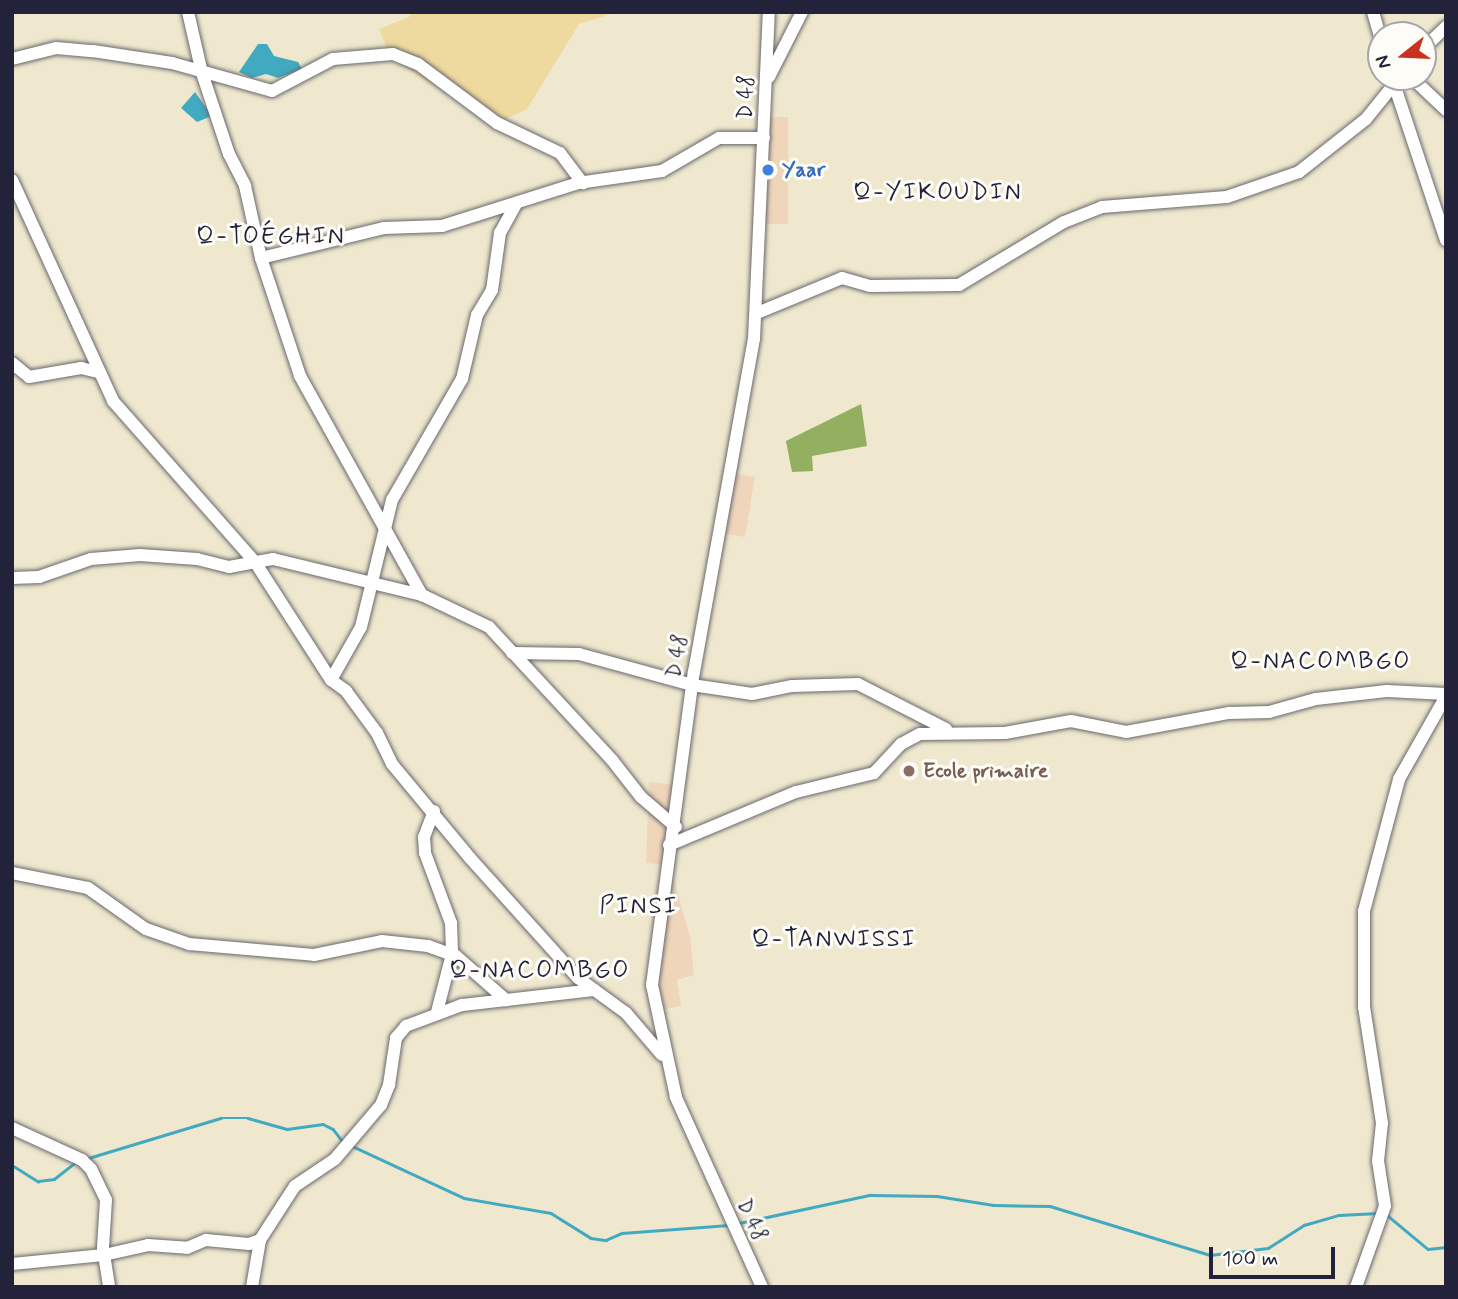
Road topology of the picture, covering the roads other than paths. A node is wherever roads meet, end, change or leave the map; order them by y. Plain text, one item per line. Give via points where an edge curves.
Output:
1 (188, 12) edge
2 (769, 12) edge
3 (802, 12) edge
4 (12, 59) edge
5 (202, 73) junction
6 (766, 83) junction
7 (1386, 91) edge
8 (1399, 91) edge
9 (1426, 91) edge
10 (1446, 110) edge
11 (764, 138) junction
12 (12, 180) edge
13 (583, 183) junction
14 (516, 204) junction
15 (1446, 240) edge
16 (261, 258) junction
17 (757, 313) junction
18 (12, 363) edge
19 (98, 372) junction
20 (385, 524) junction
21 (255, 562) junction
22 (12, 578) edge
23 (374, 586) junction
24 (422, 595) junction
25 (512, 653) junction
26 (331, 680) junction
27 (692, 685) junction
28 (1446, 695) edge
29 (949, 730) junction
30 (433, 811) junction
31 (671, 826) junction
32 (692, 831) junction
33 (668, 845) junction
34 (12, 873) edge
35 (452, 954) junction
36 (594, 990) junction
37 (506, 1000) junction
38 (437, 1012) junction
39 (666, 1059) junction
40 (12, 1128) edge
41 (260, 1240) junction
42 (104, 1255) junction
43 (12, 1264) edge
44 (109, 1287) edge
45 (252, 1287) edge
46 (762, 1287) edge
47 (1356, 1287) edge

1 - 5 street
2 - 6 street, D 48
3 - 6 street
4 - 5 street via 56,48 172,63
5 - 13 street via 272,91 333,59 357,53 410,58 497,123 560,153
5 - 16 street via 229,154 246,186
6 - 11 street, D 48
7 - 17 street via 1356,128 1299,172 1227,197 1102,207 1064,222 959,285 870,286 842,278
8 - 15 street
9 - 10 street
11 - 13 street via 719,138 662,171
11 - 17 street, D 48
12 - 19 street
13 - 14 street
14 - 16 street via 485,208 442,226 384,228
14 - 20 street via 500,233 492,290 477,316 462,379 392,500
16 - 20 street via 300,376
17 - 27 street, D 48
18 - 19 street via 29,377 72,369
19 - 21 street via 113,401 149,446
20 - 23 street
20 - 24 street
21 - 22 street via 229,567 197,559 140,555 91,559 39,577
21 - 23 street via 273,559
21 - 26 street
23 - 24 street
23 - 26 street via 361,627
24 - 25 street via 481,621
25 - 27 street via 579,654
25 - 31 street
26 - 30 street via 346,691 377,733 392,764
27 - 29 street via 752,694 792,686 858,684
27 - 31 street, D 48
28 - 29 street via 1387,691 1316,699 1269,712 1229,713 1126,732 1071,721 1005,733
28 - 47 street via 1399,779 1364,911 1364,1007 1382,1123 1378,1161 1385,1206
29 - 32 street via 920,734 901,744 874,773 796,792
30 - 35 street via 424,837 425,853 451,923
30 - 36 street via 523,919
31 - 32 street
31 - 33 street, D 48
32 - 33 street
33 - 39 street, D 48 via 652,975
34 - 35 street via 88,888 146,929 189,944 314,955 402,941
35 - 37 street
35 - 38 street
36 - 37 street
36 - 39 street via 645,1031
37 - 38 street
38 - 41 street via 417,1018 396,1038 381,1105 335,1159 295,1186
39 - 46 street, D 48 via 683,1114
40 - 42 street via 92,1169 106,1200
41 - 42 street via 249,1244 206,1240 187,1248 148,1245
41 - 45 street
42 - 43 street
42 - 44 street

